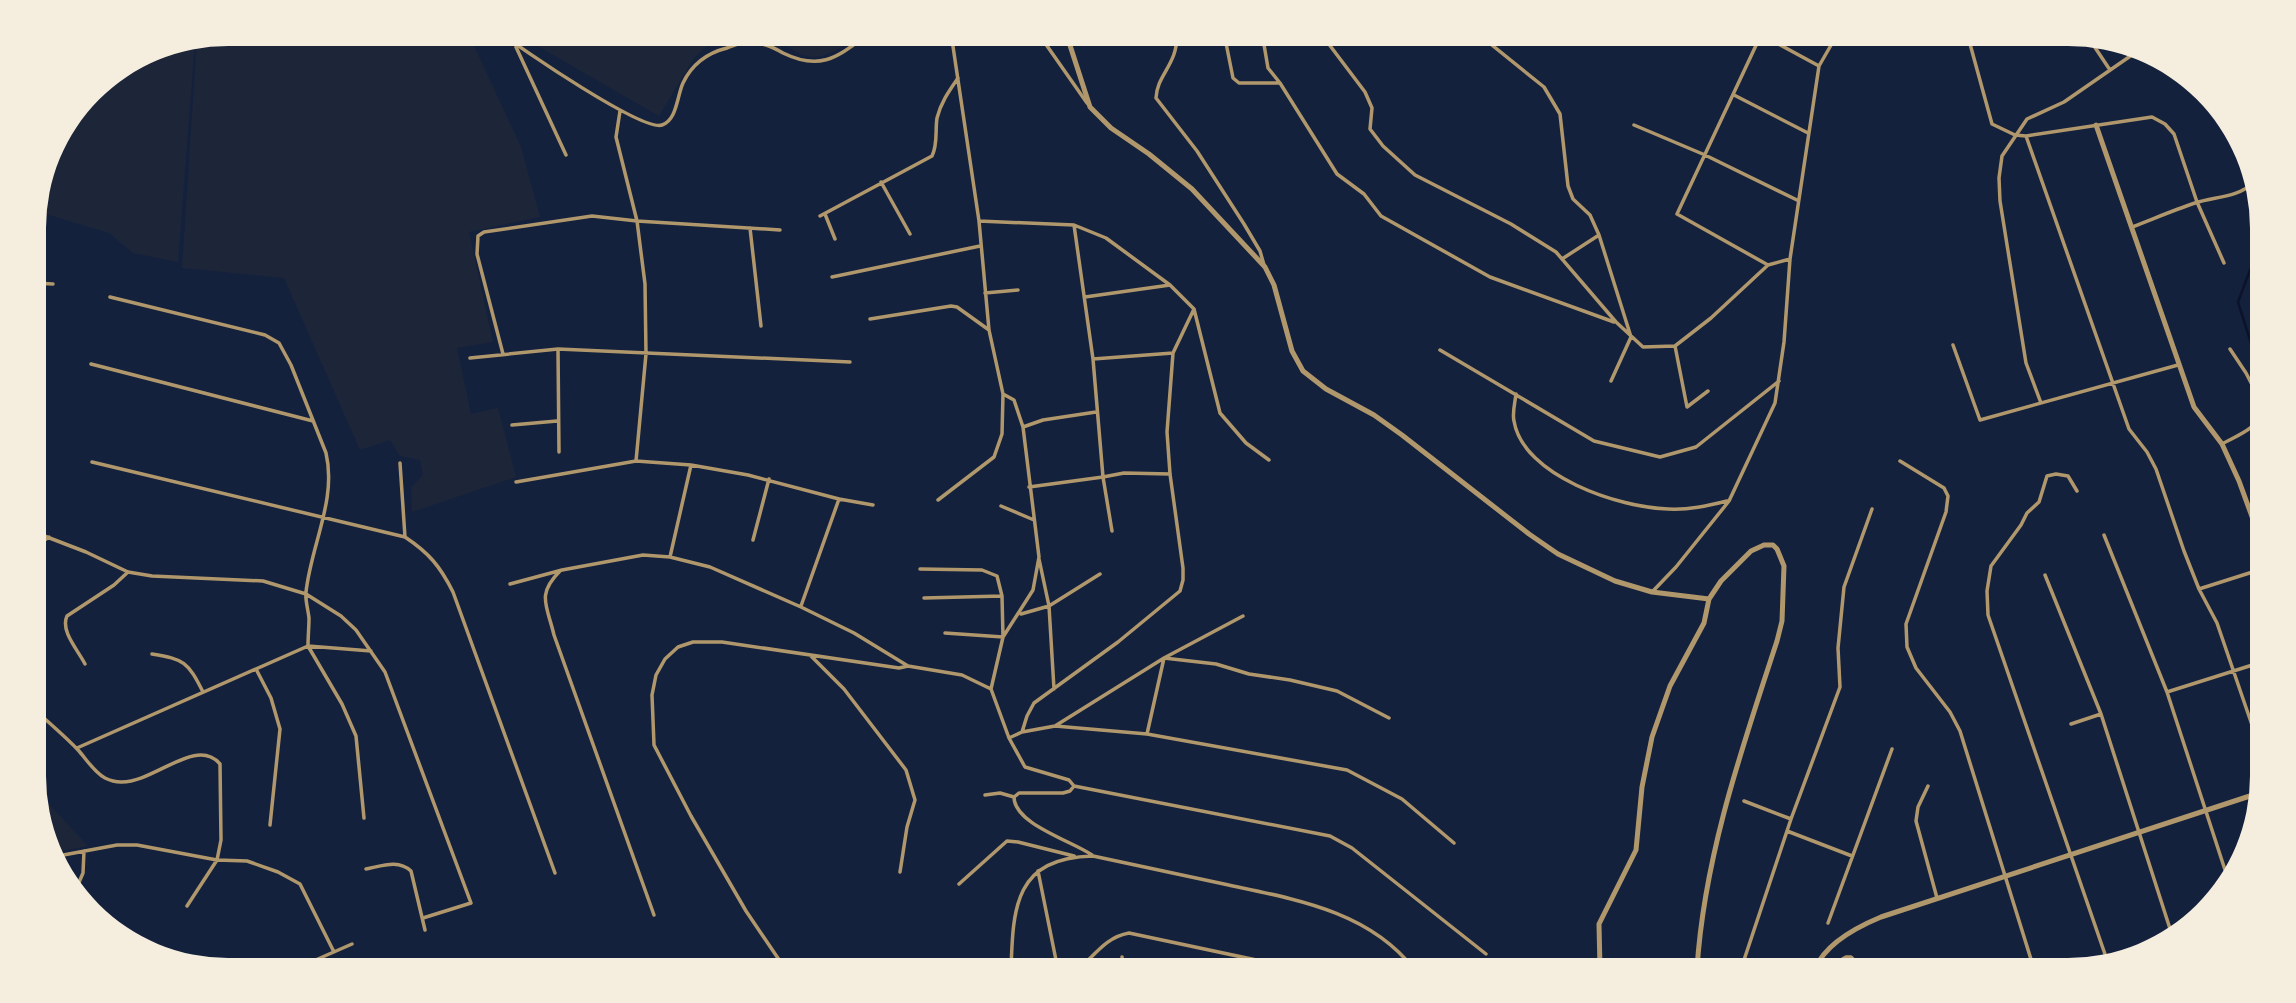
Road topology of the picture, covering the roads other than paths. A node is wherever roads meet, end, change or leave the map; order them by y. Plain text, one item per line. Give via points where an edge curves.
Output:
1 (515, 46) edge
2 (517, 46) edge
3 (733, 46) edge
4 (770, 46) edge
5 (852, 46) edge
6 (953, 46) edge
7 (1047, 46) edge
8 (1070, 46) edge
9 (1177, 46) edge
10 (1227, 46) edge
11 (1264, 46) edge
12 (1330, 46) edge
13 (1493, 46) edge
14 (1756, 46) edge
15 (1782, 46) edge
16 (1831, 46) edge
17 (1971, 46) edge
18 (2095, 48) edge
19 (2130, 56) edge
20 (1819, 66) junction
21 (2110, 70) junction
22 (958, 78) junction
23 (1280, 83) junction
24 (1734, 95) junction
25 (1090, 107) junction
26 (620, 111) junction
27 (1634, 125) dead end
28 (2096, 125) junction
29 (1808, 134) junction
30 (2015, 135) junction
31 (2026, 136) junction
32 (566, 155) dead end
33 (1706, 155) junction
34 (881, 182) junction
35 (2246, 189) edge
36 (1798, 201) junction
37 (2197, 202) junction
38 (636, 221) junction
39 (979, 221) junction
40 (1074, 225) junction
41 (750, 227) junction
42 (2132, 227) junction
43 (780, 230) dead end
44 (910, 234) dead end
45 (1600, 235) junction
46 (835, 239) dead end
47 (980, 246) junction
48 (1562, 259) junction
49 (1790, 259) junction
50 (2224, 263) dead end
51 (1768, 265) junction
52 (1265, 267) junction
53 (832, 277) dead end
54 (46, 284) edge
55 (53, 284) dead end
56 (1170, 285) junction
57 (1018, 290) dead end
58 (985, 293) junction
59 (110, 297) dead end
60 (1085, 297) junction
61 (1194, 309) junction
62 (870, 319) dead end
63 (1616, 322) junction
64 (761, 326) dead end
65 (989, 330) junction
66 (1631, 337) junction
67 (1953, 345) dead end
68 (1675, 346) junction
69 (558, 349) junction
70 (2230, 349) dead end
71 (1440, 350) dead end
72 (1173, 353) junction
73 (503, 354) junction
74 (646, 354) junction
75 (470, 358) dead end
76 (1093, 359) junction
77 (850, 362) dead end
78 (91, 364) dead end
79 (2178, 365) junction
80 (1612, 381) dead end
81 (1779, 381) junction
82 (2250, 383) edge
83 (2113, 384) junction
84 (1708, 391) dead end
85 (1003, 394) junction
86 (1516, 394) junction
87 (2041, 403) junction
88 (1096, 412) junction
89 (313, 421) junction
90 (557, 421) junction
91 (512, 425) dead end
92 (1023, 427) junction
93 (2250, 428) edge
94 (2222, 444) junction
95 (559, 452) dead end
96 (1269, 460) dead end
97 (636, 461) junction
98 (1900, 461) dead end
99 (92, 462) dead end
100 (400, 463) dead end
101 (691, 465) junction
102 (1170, 474) junction
103 (1103, 477) junction
104 (769, 479) junction
105 (516, 482) dead end
106 (1029, 487) junction
107 (2077, 491) dead end
108 (839, 499) junction
109 (937, 500) dead end
110 (1729, 501) junction
111 (873, 505) dead end
112 (1001, 506) dead end
113 (1872, 509) dead end
114 (2250, 511) edge
115 (323, 518) junction
116 (1034, 520) junction
117 (1112, 531) dead end
118 (2104, 535) dead end
119 (46, 536) edge
120 (50, 537) junction
121 (405, 537) junction
122 (46, 540) edge
123 (753, 540) dead end
124 (670, 557) junction
125 (1039, 557) junction
126 (920, 569) dead end
127 (562, 570) junction
128 (128, 572) junction
129 (2250, 573) edge
130 (1100, 574) dead end
131 (2045, 575) dead end
132 (510, 584) dead end
133 (2199, 589) junction
134 (1652, 592) junction
135 (306, 594) junction
136 (1003, 596) junction
137 (924, 598) dead end
138 (1709, 599) junction
139 (1049, 606) junction
140 (801, 607) junction
141 (1019, 615) junction
142 (1243, 616) dead end
143 (945, 633) dead end
144 (1003, 637) junction
145 (308, 646) junction
146 (371, 651) junction
147 (152, 654) dead end
148 (808, 654) junction
149 (1164, 658) junction
150 (85, 664) dead end
151 (908, 666) junction
152 (2250, 666) edge
153 (256, 669) junction
154 (2234, 671) junction
155 (991, 689) junction
156 (1054, 689) junction
157 (203, 692) junction
158 (2167, 692) junction
159 (2101, 714) junction
160 (1389, 718) dead end
161 (2250, 718) edge
162 (46, 720) edge
163 (2071, 724) dead end
164 (1055, 726) junction
165 (1022, 732) junction
166 (1147, 734) junction
167 (1009, 738) junction
168 (76, 748) junction
169 (1892, 749) dead end
170 (1074, 786) junction
171 (1928, 786) dead end
172 (985, 795) dead end
173 (2249, 796) edge
174 (1014, 797) junction
175 (1744, 801) dead end
176 (2205, 811) junction
177 (364, 818) dead end
178 (1791, 819) junction
179 (270, 825) dead end
180 (1787, 831) junction
181 (2140, 832) junction
182 (1454, 843) dead end
183 (84, 851) junction
184 (2072, 854) junction
185 (64, 855) edge
186 (1076, 856) junction
187 (1093, 856) junction
188 (1852, 856) junction
189 (217, 860) junction
190 (2224, 868) edge
191 (366, 869) dead end
192 (1038, 871) junction
193 (900, 872) dead end
194 (555, 873) dead end
195 (2006, 874) junction
196 (80, 881) edge
197 (959, 884) dead end
198 (1937, 898) junction
199 (187, 906) dead end
200 (654, 915) dead end
201 (423, 918) junction
202 (1828, 923) dead end
203 (2169, 927) edge
204 (425, 930) dead end
205 (352, 944) dead end
206 (334, 952) junction
207 (1486, 954) dead end
208 (2105, 954) edge
209 (1244, 957) edge
210 (1402, 957) edge
211 (1600, 957) edge
212 (1698, 957) edge
213 (1745, 957) edge
214 (1823, 957) edge
215 (2030, 957) edge
216 (321, 958) edge
217 (778, 958) edge
218 (1012, 958) edge
219 (1055, 958) edge
220 (1090, 958) edge

1 - 32 street
2 - 26 street
3 - 26 street via 712,52 693,67 666,124 646,124
4 - 5 street via 806,63 823,62
6 - 22 street
7 - 25 street
8 - 25 street
9 - 52 street via 1156,98 1244,224
10 - 23 street via 1233,78 1239,83
11 - 23 street via 1268,68
12 - 48 street via 1365,92 1371,108 1370,128 1415,175 1511,224
13 - 45 street via 1544,87 1560,114 1568,186
14 - 24 street
15 - 20 street
16 - 20 street
17 - 30 street via 1992,124
18 - 21 street
19 - 21 street
20 - 29 street
21 - 30 street via 2064,103 2027,119
22 - 34 street via 937,119 932,156
22 - 39 street
23 - 63 street via 1337,174 1364,194 1381,216 1490,277
24 - 29 street
24 - 33 street
25 - 52 street via 1192,189
26 - 38 street via 615,136
27 - 33 street
28 - 31 street
28 - 37 street via 2152,117 2165,124 2174,134
28 - 42 street
29 - 36 street
30 - 31 street
30 - 87 street via 2002,156 2000,201 2026,363
31 - 83 street
33 - 36 street
33 - 51 street via 1676,214
34 - 44 street
34 - 46 street via 822,215
35 - 37 street
36 - 49 street
37 - 42 street
37 - 50 street
38 - 41 street
38 - 73 street via 592,216 478,236 477,254
38 - 74 street via 645,284
39 - 40 street
39 - 47 street
40 - 56 street via 1106,238
40 - 60 street
41 - 43 street
41 - 64 street
42 - 79 street
45 - 48 street
45 - 66 street
47 - 53 street
47 - 58 street
48 - 63 street
49 - 51 street
49 - 81 street
51 - 68 street
52 - 134 street via 1303,371 1402,435 1558,554
54 - 55 street
56 - 60 street
56 - 61 street
57 - 58 street
58 - 65 street
59 - 89 street via 207,319 279,343
60 - 76 street
61 - 72 street
61 - 96 street via 1220,413
62 - 65 street via 951,306
63 - 66 street
65 - 85 street
66 - 68 street via 1643,347
66 - 80 street
67 - 87 street via 1980,421
68 - 84 street via 1687,407
69 - 73 street
69 - 74 street
69 - 90 street
70 - 82 street
71 - 86 street
72 - 76 street
72 - 102 street via 1167,432
73 - 75 street
74 - 77 street
74 - 97 street
76 - 88 street
78 - 89 street
79 - 83 street
79 - 94 street via 2194,407
81 - 86 street via 1696,447 1660,457 1594,441
81 - 110 street via 1775,403
83 - 87 street
83 - 133 street via 2129,429 2156,469
85 - 92 street via 1014,400
85 - 109 street via 1002,434 994,457
86 - 110 street via 1513,419 1529,453 1570,482 1632,504 1665,509 1695,509
88 - 92 street
88 - 103 street
89 - 115 street via 329,467
90 - 91 street
90 - 95 street
92 - 106 street
93 - 94 street
94 - 114 street
97 - 101 street
97 - 105 street
98 - 195 street via 1944,488 1948,496 1906,624 1907,647 1916,668 1960,731
99 - 115 street
100 - 121 street
101 - 104 street
101 - 124 street
102 - 103 street
102 - 156 street via 1183,568 1180,591
103 - 106 street
103 - 117 street
104 - 108 street
104 - 123 street
106 - 116 street
107 - 184 street via 2068,476 2047,476 2039,502 1991,566 1987,591 1988,615
108 - 111 street
108 - 140 street
110 - 134 street
112 - 116 street
113 - 178 street via 1844,587 1838,648 1840,687
115 - 121 street
115 - 135 street
116 - 125 street
118 - 158 street
119 - 120 street
120 - 122 street
120 - 128 street
121 - 194 street via 440,567 453,592
124 - 127 street via 643,555
124 - 140 street via 710,567
125 - 139 street
125 - 141 street via 1033,590
126 - 136 street via 982,570 997,576
127 - 132 street
127 - 200 street via 544,594
128 - 135 street via 263,581
128 - 150 street via 64,622
129 - 133 street
130 - 139 street
131 - 159 street
133 - 154 street
134 - 138 street
135 - 145 street
135 - 146 street via 341,616
136 - 137 street
136 - 144 street
138 - 211 street via 1704,623 1670,686 1652,737 1636,850 1599,924
138 - 212 street via 1751,551 1765,545 1777,549 1784,566 1782,621 1737,761 1704,908
139 - 141 street
139 - 156 street
140 - 151 street
141 - 144 street
142 - 149 street
143 - 144 street
144 - 155 street
145 - 146 street
145 - 153 street
145 - 177 street via 356,736
146 - 201 street via 386,672 471,903
147 - 157 street via 185,663
148 - 151 street
148 - 193 street via 844,690 906,770 915,800
148 - 217 street via 693,642 665,659 652,695 654,745 691,817
149 - 160 street via 1216,664 1337,691
149 - 164 street
149 - 166 street
151 - 155 street via 962,675
152 - 154 street
153 - 157 street
153 - 179 street via 280,729
154 - 158 street
154 - 161 street
155 - 167 street
156 - 165 street via 1034,703
157 - 168 street
158 - 176 street
159 - 163 street
159 - 181 street
162 - 168 street
164 - 165 street
164 - 166 street
165 - 167 street
166 - 182 street via 1347,770 1402,799
167 - 170 street via 1025,767 1069,780
168 - 189 street via 104,778 118,782 168,768 189,756 214,756 222,776
169 - 188 street
170 - 174 street via 1063,793 1019,793
170 - 207 street via 1330,836 1352,848
171 - 198 street via 1916,821
172 - 174 street
173 - 176 street
174 - 187 street via 1014,805 1029,820
175 - 178 street
176 - 181 street
176 - 190 street
178 - 180 street
180 - 188 street
180 - 213 street
181 - 184 street
181 - 203 street
183 - 185 street
183 - 189 street via 137,845
183 - 196 street
184 - 195 street
184 - 208 street
186 - 187 street
186 - 192 street
186 - 197 street via 1007,841
187 - 210 street via 1308,902 1356,921
188 - 202 street
189 - 199 street
189 - 206 street via 247,862 300,884
191 - 201 street via 390,864 411,871
192 - 218 street via 1015,908
192 - 219 street
195 - 198 street
195 - 215 street
198 - 214 street via 1866,923
201 - 204 street
205 - 206 street
206 - 216 street
209 - 220 street via 1129,933 1117,935

